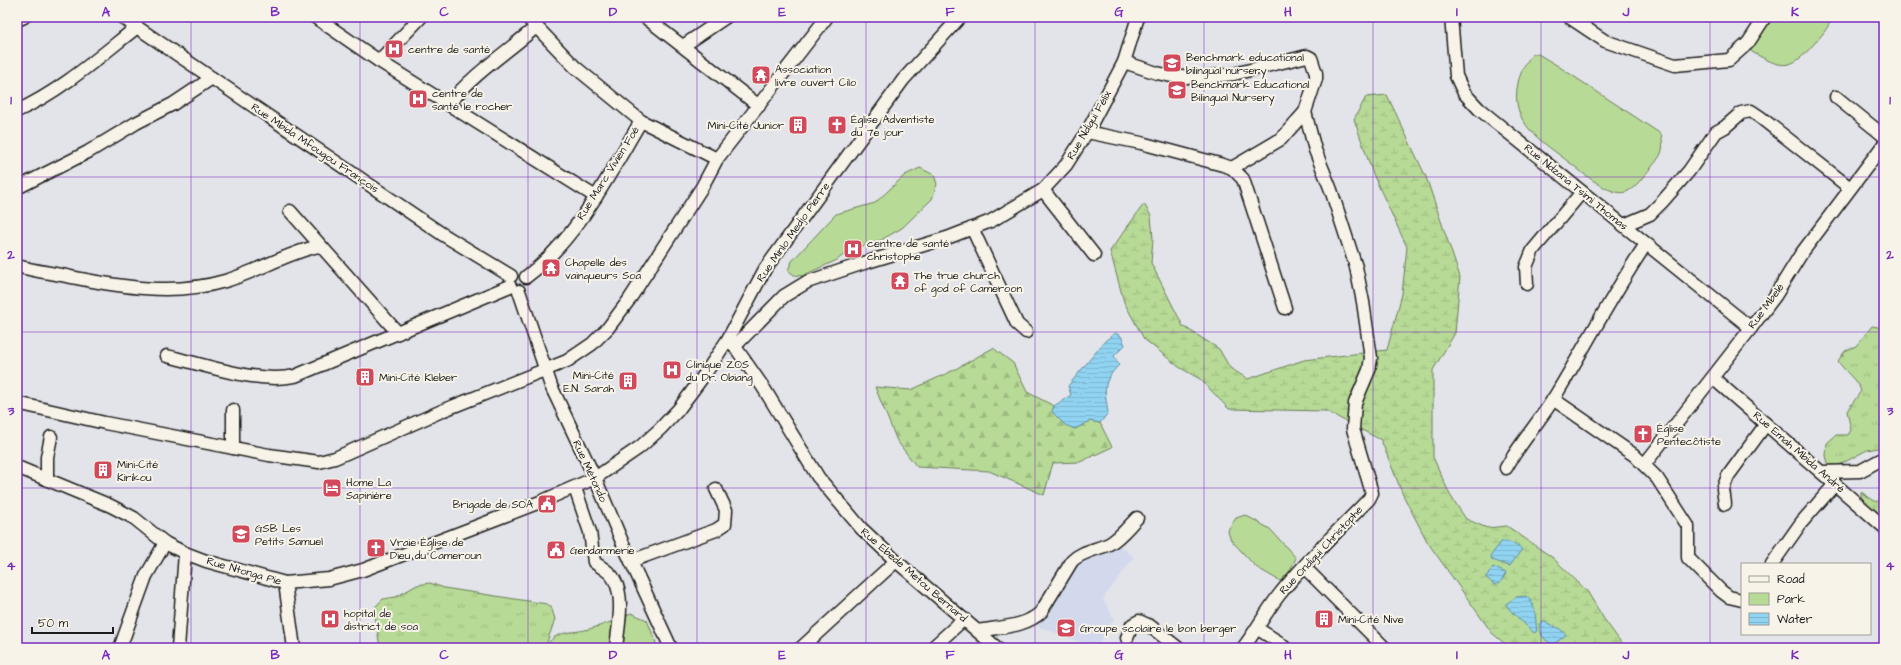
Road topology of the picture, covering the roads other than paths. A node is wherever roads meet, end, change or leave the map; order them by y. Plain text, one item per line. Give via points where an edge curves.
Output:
1 (24, 17) edge
2 (122, 17) edge
3 (315, 17) edge
4 (421, 17) edge
5 (527, 17) edge
6 (645, 17) edge
7 (726, 17) edge
8 (827, 17) edge
9 (960, 17) edge
10 (1138, 17) edge
11 (1451, 17) edge
12 (1569, 17) edge
13 (1765, 17) edge
14 (17, 20) edge
15 (137, 27) junction
16 (536, 27) junction
17 (683, 46) junction
18 (379, 61) junction
19 (1124, 62) junction
20 (212, 78) junction
21 (1836, 97) dead end
22 (449, 104) junction
23 (759, 106) junction
24 (17, 111) edge
25 (1305, 112) junction
26 (641, 121) junction
27 (1087, 132) junction
28 (1884, 136) edge
29 (1882, 151) edge
30 (717, 159) junction
31 (1232, 168) junction
32 (17, 188) edge
33 (1850, 188) junction
34 (1043, 190) junction
35 (1582, 192) junction
36 (596, 197) junction
37 (290, 211) dead end
38 (1624, 225) junction
39 (972, 228) junction
40 (1646, 244) junction
41 (319, 246) junction
42 (1094, 255) dead end
43 (17, 266) edge
44 (513, 284) junction
45 (1527, 284) dead end
46 (1285, 308) dead end
47 (1751, 328) junction
48 (1026, 332) dead end
49 (398, 333) junction
50 (732, 342) junction
51 (167, 356) dead end
52 (544, 370) junction
53 (1713, 378) junction
54 (1553, 399) junction
55 (17, 403) edge
56 (233, 410) dead end
57 (1766, 424) junction
58 (51, 437) dead end
59 (233, 448) junction
60 (1884, 458) edge
61 (1644, 465) junction
62 (17, 467) edge
63 (1506, 468) dead end
64 (1821, 472) junction
65 (595, 478) junction
66 (47, 480) junction
67 (1835, 484) junction
68 (575, 488) junction
69 (716, 490) dead end
70 (1725, 504) dead end
71 (1137, 518) dead end
72 (1884, 527) edge
73 (165, 542) junction
74 (185, 553) junction
75 (631, 561) junction
76 (896, 561) junction
77 (1773, 563) edge
78 (1304, 567) junction
79 (285, 583) junction
80 (1741, 600) edge
81 (964, 619) junction
82 (1258, 629) junction
83 (978, 631) junction
84 (1127, 638) dead end
85 (120, 648) edge
86 (178, 648) edge
87 (294, 648) edge
88 (616, 648) edge
89 (671, 648) edge
90 (801, 648) edge
91 (932, 648) edge
92 (998, 648) edge
93 (1178, 648) edge
94 (1243, 648) edge
95 (1285, 648) edge
96 (1385, 648) edge

1 - 14 street
2 - 15 street, Rue Mbida Mfougou François
3 - 18 street
4 - 18 street
5 - 16 street
6 - 17 street
7 - 17 street
8 - 23 street
9 - 50 street, Rue Minlo Medjo Pierre via 903,80 765,269
10 - 19 street, Rue Ndigui Félix
11 - 35 street, Rue Ndzana Tsimi Thomas via 1456,76 1464,93 1485,114
12 - 13 street via 1606,41 1675,65 1729,60 1748,43
15 - 20 street, Rue Mbida Mfougou François
15 - 24 street via 64,84
16 - 22 street via 486,66
16 - 26 street via 575,67
17 - 23 street
18 - 22 street
19 - 25 street via 1176,78 1234,74 1307,56 1311,58 1316,73
19 - 27 street, Rue Ndigui Félix
20 - 32 street via 173,104 88,152
20 - 44 street, Rue Mbida Mfougou François
21 - 28 street
22 - 36 street
23 - 30 street
25 - 31 street via 1281,139
25 - 78 street, Rue Ondigui Christophe via 1310,136 1356,267 1363,302 1371,358 1369,370 1355,403 1353,429 1372,493
26 - 30 street, Rue Marc Vivien Foé
26 - 36 street, Rue Marc Vivien Foé
27 - 31 street via 1141,143
27 - 34 street, Rue Ndigui Félix via 1066,165
29 - 33 street, Rue Mbelé
30 - 52 street via 702,187 612,323 579,354
31 - 46 street via 1243,179
33 - 38 street via 1760,116 1751,112 1741,113 1716,132 1689,171 1650,214
33 - 47 street, Rue Mbelé
34 - 39 street, Rue Ndigui Félix via 991,221
34 - 42 street
35 - 38 street, Rue Ndzana Tsimi Thomas
35 - 45 street via 1533,250 1526,267
36 - 44 street, Rue Marc Vivien Foé via 566,238 526,277 517,272
37 - 41 street
38 - 40 street, Rue Ndzana Tsimi Thomas
39 - 48 street via 1017,324
39 - 50 street, Rue Ndigui Félix via 807,282 784,296
40 - 47 street, Rue Ndzana Tsimi Thomas
40 - 54 street
41 - 43 street via 300,250 226,281 177,289 114,285
41 - 49 street
44 - 49 street
44 - 52 street, Rue Métondo
47 - 53 street, Rue Mbelé
49 - 51 street via 295,376 284,378 269,378
50 - 65 street, Rue Minlo Medjo Pierre via 660,429 640,447
50 - 76 street, Rue Ebede Metou Bernard via 792,432 818,477 861,528
52 - 59 street via 335,458 319,462
52 - 65 street, Rue Métondo
53 - 57 street, Rue Emah Mbida André
53 - 61 street, Rue Mbelé
54 - 61 street via 1617,442
54 - 63 street
55 - 59 street via 105,424
56 - 59 street
57 - 64 street, Rue Emah Mbida André
57 - 70 street via 1728,476 1723,488
58 - 66 street via 47,457
60 - 64 street via 1860,471
61 - 80 street via 1662,484 1687,524 1687,552 1692,564 1729,597
62 - 66 street, Rue Ntonga Pie
64 - 67 street, Rue Emah Mbida André
65 - 68 street, Rue Ntonga Pie
65 - 75 street, Rue Métondo
66 - 73 street, Rue Ntonga Pie via 121,511
67 - 72 street, Rue Emah Mbida André
67 - 77 street via 1801,523
68 - 79 street, Rue Ntonga Pie via 363,570 329,579
68 - 88 street via 590,532 594,562 614,578 619,596 620,614
69 - 75 street via 726,510 725,524 716,530
71 - 83 street via 1122,535 1109,544 1078,555 1035,618
73 - 74 street, Rue Ntonga Pie
73 - 85 street via 146,576
74 - 79 street, Rue Ntonga Pie
74 - 86 street
75 - 89 street, Rue Métondo
76 - 81 street, Rue Ebede Metou Bernard
76 - 90 street
78 - 82 street, Rue Ondigui Christophe via 1278,596
78 - 96 street
79 - 87 street
81 - 83 street, Rue Ebede Metou Bernard
81 - 91 street
82 - 94 street, Rue Ondigui Christophe
82 - 95 street
83 - 92 street, Rue Ebede Metou Bernard
84 - 93 street via 1132,624 1139,621 1150,626

